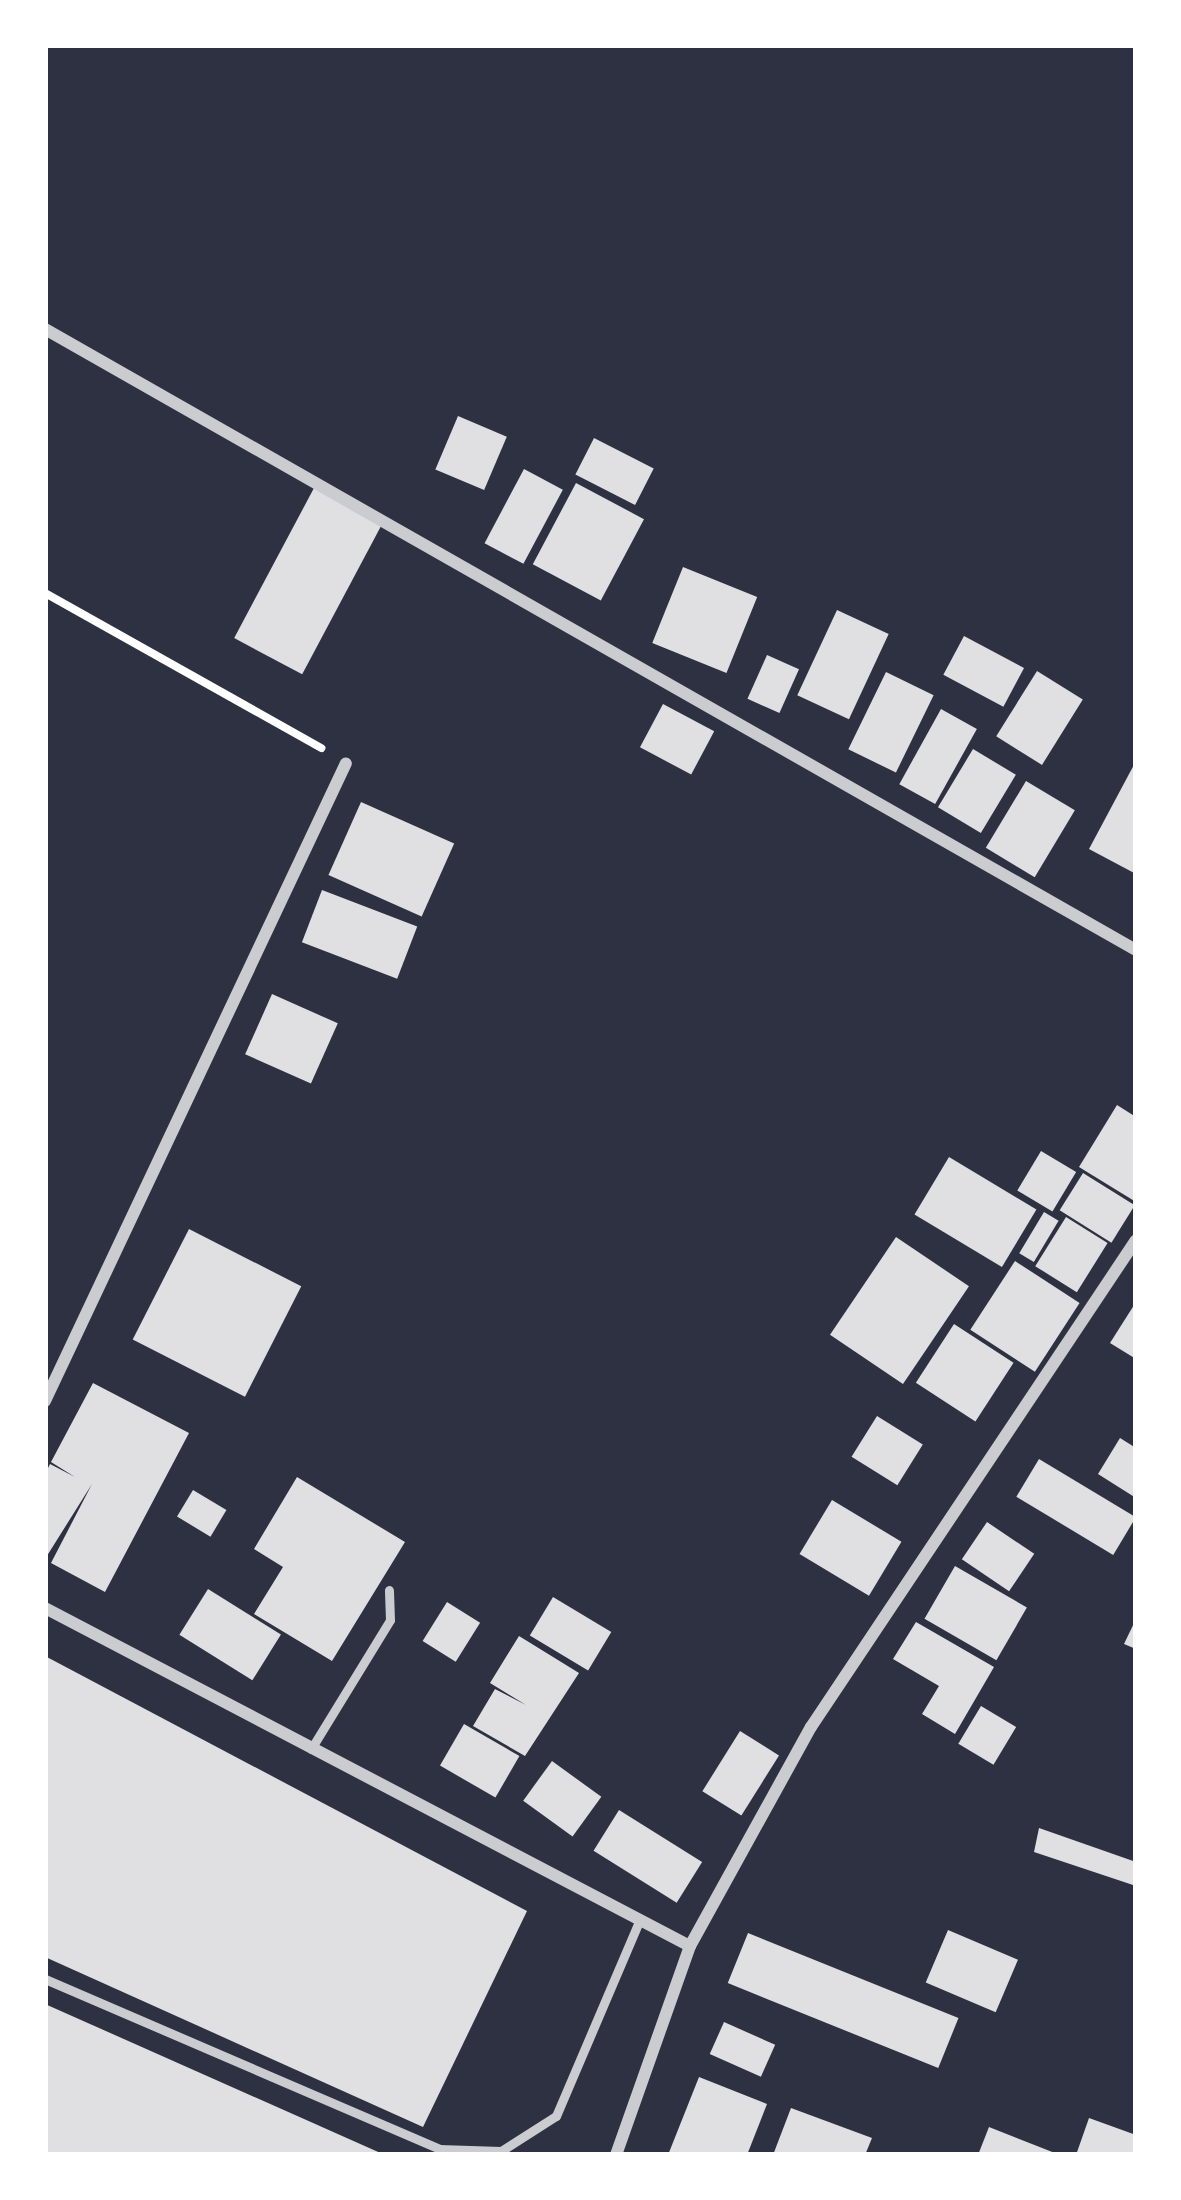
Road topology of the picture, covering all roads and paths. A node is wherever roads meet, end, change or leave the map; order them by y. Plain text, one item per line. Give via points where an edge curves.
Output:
1 (45, 328) edge
2 (45, 593) edge
3 (346, 763) joint
4 (1136, 950) edge
5 (1136, 1240) edge
6 (45, 1401) edge
7 (389, 1590) dead end
8 (45, 1608) edge
9 (311, 1749) junction
10 (639, 1921) junction
11 (690, 1946) junction
12 (45, 1979) edge
13 (616, 2155) edge

1 - 4 street
2 - 3 path
3 - 6 street
5 - 11 street via 811,1727
7 - 9 lane via 391,1619
8 - 9 street
9 - 10 street
10 - 11 street
10 - 12 lane via 556,2116 501,2151 439,2150
11 - 13 street

